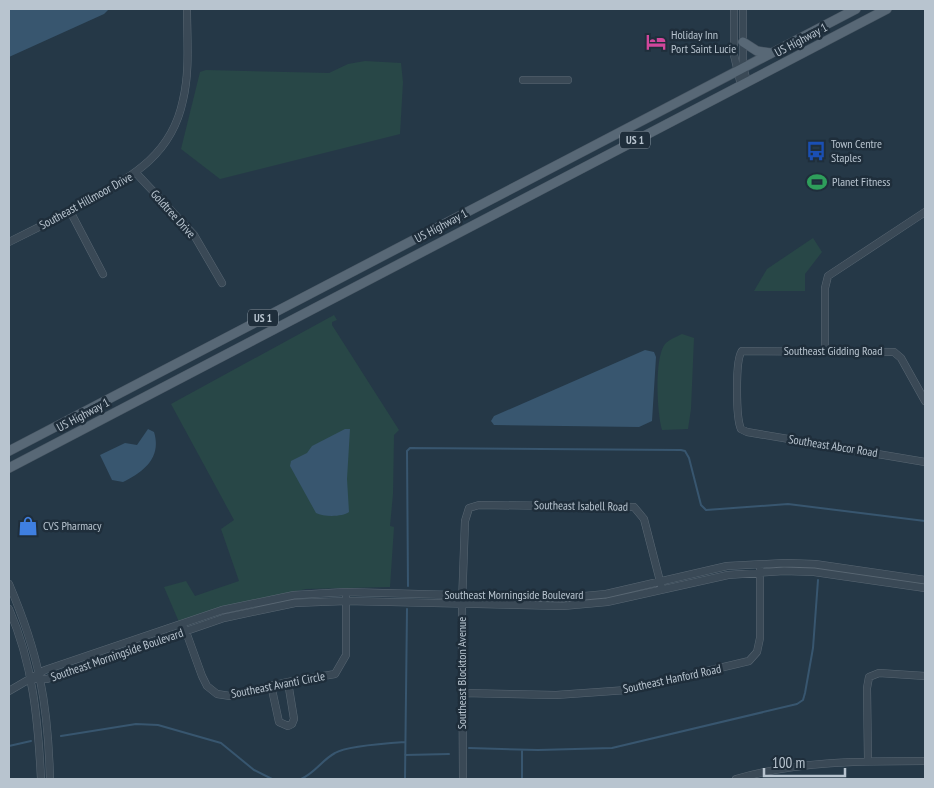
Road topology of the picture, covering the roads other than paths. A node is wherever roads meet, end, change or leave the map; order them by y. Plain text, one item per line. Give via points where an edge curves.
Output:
1 (187, 9) edge
2 (734, 9) edge
3 (743, 9) edge
4 (856, 9) edge
5 (887, 9) edge
6 (743, 42) junction
7 (771, 53) junction
8 (740, 68) junction
9 (523, 80) dead end
10 (568, 80) dead end
11 (744, 83) junction
12 (136, 173) junction
13 (538, 174) junction
14 (516, 186) junction
15 (529, 195) junction
16 (506, 206) junction
17 (70, 211) junction
18 (925, 213) edge
19 (9, 242) edge
20 (103, 274) dead end
21 (222, 284) dead end
22 (247, 326) junction
23 (232, 334) junction
24 (241, 345) junction
25 (825, 351) junction
26 (221, 356) junction
27 (925, 402) edge
28 (741, 429) joint
29 (9, 450) edge
30 (925, 462) edge
31 (9, 468) edge
32 (469, 508) joint
33 (760, 568) junction
34 (841, 568) junction
35 (839, 576) junction
36 (923, 580) edge
37 (660, 581) junction
38 (9, 584) edge
39 (921, 588) edge
40 (662, 590) junction
41 (346, 592) junction
42 (462, 596) junction
43 (265, 600) junction
44 (346, 601) junction
45 (462, 604) junction
46 (267, 608) junction
47 (9, 609) edge
48 (184, 624) junction
49 (186, 632) junction
50 (111, 648) junction
51 (114, 656) junction
52 (925, 676) edge
53 (41, 677) junction
54 (32, 679) junction
55 (288, 682) junction
56 (271, 685) junction
57 (9, 692) edge
58 (462, 693) junction
59 (868, 761) junction
60 (925, 761) edge
61 (41, 779) edge
62 (50, 779) edge
63 (463, 779) edge
64 (736, 779) edge

1 - 12 street, Southeast Hillmoor Drive via 186,81 181,111 164,145
2 - 8 street via 734,55
3 - 6 street
4 - 7 main road, US Highway 1 / US 1
5 - 11 main road, US Highway 1 / US 1
6 - 7 main road via 757,51
6 - 8 street
7 - 8 main road, US Highway 1 / US 1
8 - 11 street
8 - 13 main road, US Highway 1 / US 1
9 - 10 street
11 - 15 main road, US Highway 1 / US 1
12 - 17 street, Southeast Hillmoor Drive
12 - 21 street, Goldtree Drive via 194,235
13 - 14 main road, US Highway 1 / US 1
13 - 15 main road
14 - 16 main road
14 - 22 main road, US Highway 1 / US 1
15 - 16 main road, US Highway 1 / US 1
16 - 24 main road, US Highway 1 / US 1
17 - 19 street, Southeast Hillmoor Drive
17 - 20 street
18 - 25 street via 828,276 825,288
22 - 23 main road, US Highway 1 / US 1
22 - 24 main road via 240,338
23 - 26 main road via 231,343
23 - 29 main road, US Highway 1 / US 1
24 - 26 main road, US Highway 1 / US 1
25 - 27 street, Southeast Gidding Road via 894,352 901,358
25 - 28 street, Southeast Gidding Road via 742,351 738,371
26 - 31 main road, US Highway 1 / US 1
28 - 30 street, Southeast Abcor Road
32 - 37 street, Southeast Isabell Road via 479,505 634,508 644,519
32 - 42 street, Southeast Blockton Avenue via 465,521
33 - 34 street, Southeast Morningside Boulevard via 802,563
33 - 35 street, Southeast Morningside Boulevard
33 - 37 street, Southeast Morningside Boulevard via 727,566
33 - 40 street, Southeast Morningside Boulevard
33 - 58 street, Southeast Hanford Road via 760,638 757,652 749,661 626,690 556,695
34 - 35 street
34 - 36 street, Southeast Morningside Boulevard
35 - 39 street, Southeast Morningside Boulevard
36 - 39 street
37 - 40 street, Southeast Isabell Road
37 - 42 street, Southeast Morningside Boulevard via 606,594 563,598
38 - 53 street via 25,621
40 - 45 street, Southeast Morningside Boulevard via 607,602 563,606
41 - 42 street, Southeast Morningside Boulevard
41 - 43 street, Southeast Morningside Boulevard
41 - 44 street, Southeast Avanti Circle
42 - 45 street, Southeast Blockton Avenue
43 - 46 street
43 - 48 street, Southeast Morningside Boulevard via 222,610
44 - 45 street, Southeast Morningside Boulevard
44 - 46 street, Southeast Morningside Boulevard
44 - 55 street, Southeast Avanti Circle via 346,656 342,665 335,674
45 - 58 street, Southeast Blockton Avenue
46 - 49 street, Southeast Morningside Boulevard via 224,618
47 - 54 street
48 - 49 street, Southeast Avanti Circle
48 - 50 street, Southeast Morningside Boulevard
49 - 51 street, Southeast Morningside Boulevard
49 - 56 street, Southeast Avanti Circle via 202,676 207,686 217,694 230,696
50 - 51 street
50 - 53 street, Southeast Morningside Boulevard via 46,670
51 - 53 street, Southeast Morningside Boulevard
52 - 59 street via 879,673 869,677
53 - 54 street, Southeast Morningside Boulevard
53 - 62 street via 47,713
54 - 57 street
54 - 61 street via 38,716
55 - 56 street, Southeast Avanti Circle
55 - 56 street via 294,719 288,726 279,722
58 - 63 street, Southeast Blockton Avenue
59 - 60 street
59 - 64 street via 799,766

